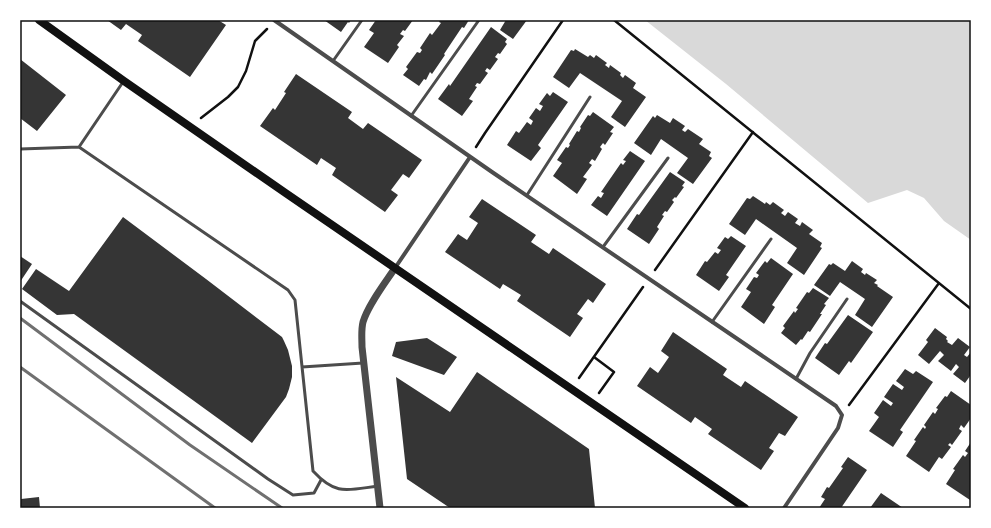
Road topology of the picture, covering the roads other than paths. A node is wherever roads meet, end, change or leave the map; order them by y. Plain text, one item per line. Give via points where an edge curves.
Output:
1 (39, 20) edge
2 (275, 20) edge
3 (362, 20) edge
4 (479, 20) edge
5 (333, 61) junction
6 (124, 81) junction
7 (590, 97) dead end
8 (411, 116) junction
9 (79, 147) junction
10 (20, 149) edge
11 (470, 157) junction
12 (668, 158) dead end
13 (527, 195) junction
14 (771, 239) dead end
15 (603, 247) junction
16 (395, 268) junction
17 (847, 299) dead end
18 (20, 301) edge
19 (712, 322) junction
20 (363, 362) junction
21 (302, 367) junction
22 (796, 379) junction
23 (321, 480) junction
24 (378, 486) junction
25 (380, 508) edge
26 (745, 508) edge
27 (784, 508) edge

1 - 6 main road
2 - 5 street
3 - 5 lane
4 - 8 lane
5 - 8 street
6 - 9 lane
6 - 16 main road
7 - 13 lane
8 - 11 street
9 - 10 lane
9 - 21 lane via 288,290 295,300
11 - 13 street
11 - 16 street
12 - 15 lane
13 - 15 street
14 - 19 lane
15 - 19 street
16 - 20 street via 364,321
16 - 26 main road
17 - 22 lane via 810,353
18 - 23 lane via 293,495 314,493
19 - 22 street
20 - 21 lane
20 - 24 street
21 - 23 lane via 313,471
22 - 27 street via 836,406 842,415 838,428
23 - 24 lane via 336,489
24 - 25 street

